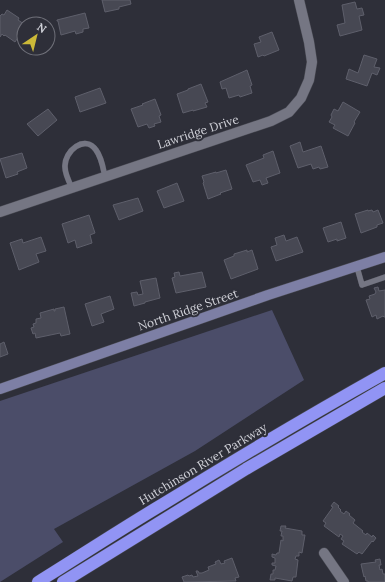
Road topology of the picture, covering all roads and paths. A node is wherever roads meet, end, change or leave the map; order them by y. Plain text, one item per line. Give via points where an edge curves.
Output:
1 (299, 0) edge
2 (105, 177) junction
3 (72, 188) junction
4 (0, 212) edge
5 (385, 257) edge
6 (357, 267) junction
7 (385, 277) edge
8 (385, 373) edge
9 (385, 388) edge
10 (0, 389) edge
11 (324, 553) dead end
12 (38, 582) edge
13 (63, 582) edge
14 (344, 582) edge

1 - 2 street, Lawridge Drive via 312,62 309,80 301,98 289,112 271,121
2 - 3 street, Lawridge Drive
2 - 3 lane via 101,158 96,149 88,144 81,144 68,153 66,160 65,168
3 - 4 street, Lawridge Drive
5 - 6 street, North Ridge Street
6 - 7 lane via 362,285
6 - 10 street, North Ridge Street via 268,295
8 - 12 highway, Hutchinson River Parkway via 243,455
9 - 13 highway via 240,472
11 - 14 street

